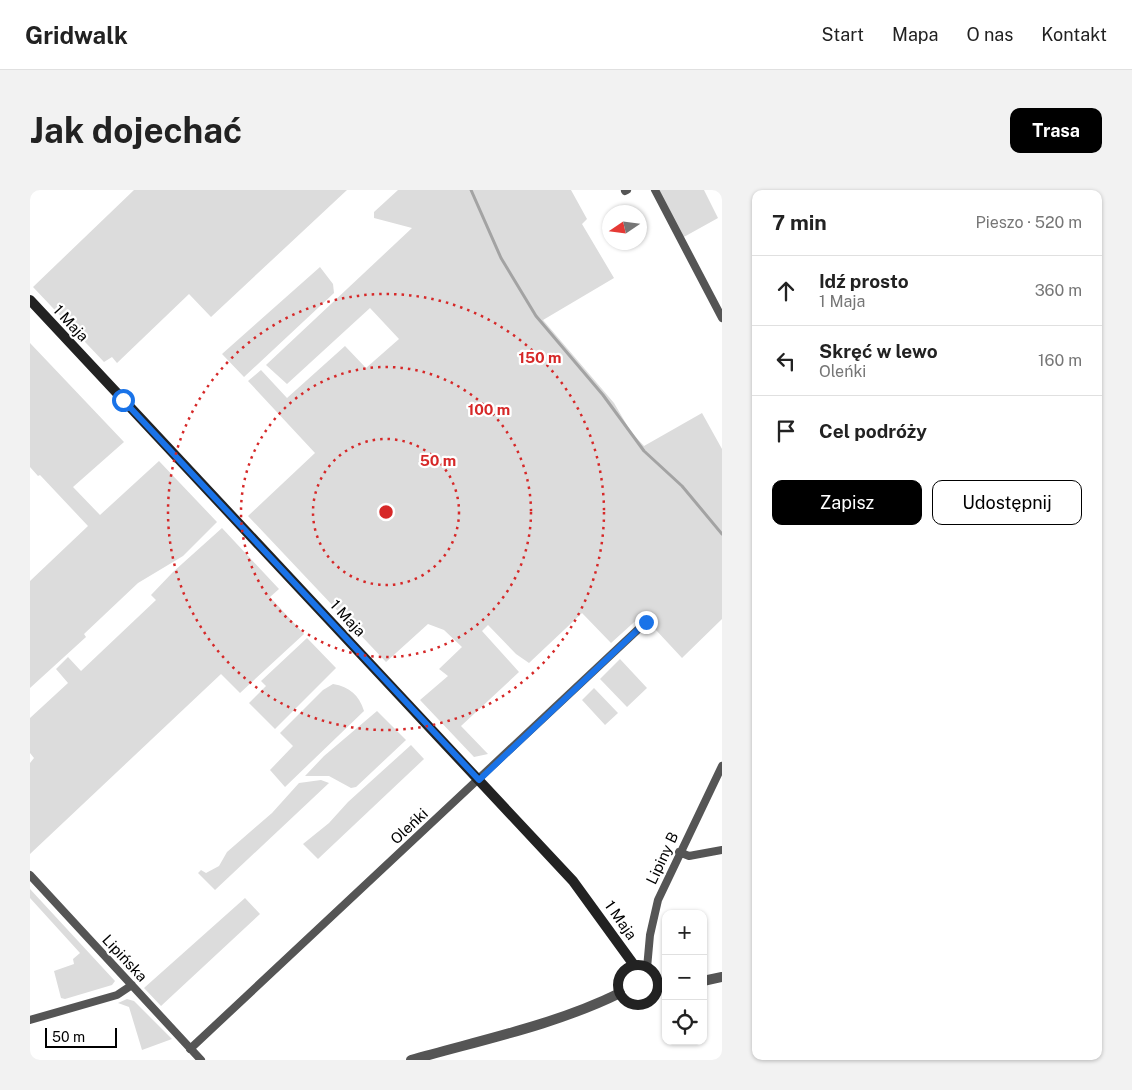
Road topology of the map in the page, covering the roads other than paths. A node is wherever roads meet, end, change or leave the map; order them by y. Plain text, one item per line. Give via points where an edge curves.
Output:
1 (655, 190) edge
2 (30, 300) edge
3 (722, 318) edge
4 (646, 622) dead end
5 (722, 766) edge
6 (479, 780) junction
7 (722, 850) edge
8 (679, 852) junction
9 (30, 875) edge
10 (634, 966) junction
11 (648, 968) junction
12 (722, 977) edge
13 (707, 980) edge
14 (662, 985) edge
15 (132, 986) junction
16 (620, 993) junction
17 (30, 1020) edge
18 (190, 1049) junction
19 (201, 1060) edge
20 (411, 1060) edge

1 - 3 street
2 - 6 main road, 1 Maja
4 - 6 street, Oleńki
5 - 8 street, Lipiny B
6 - 10 main road, 1 Maja via 573,881
6 - 18 street, Oleńki
7 - 8 street via 689,856
8 - 11 street, Lipiny B via 658,900 650,935
9 - 15 street, Lipińska
10 - 11 main road
10 - 16 main road via 620,976
11 - 14 main road
12 - 13 street
14 - 16 main road via 644,1004 633,1004
15 - 17 street via 117,995
15 - 18 street, Lipińska
16 - 20 street via 603,1002 533,1025
18 - 19 street, Lipińska

